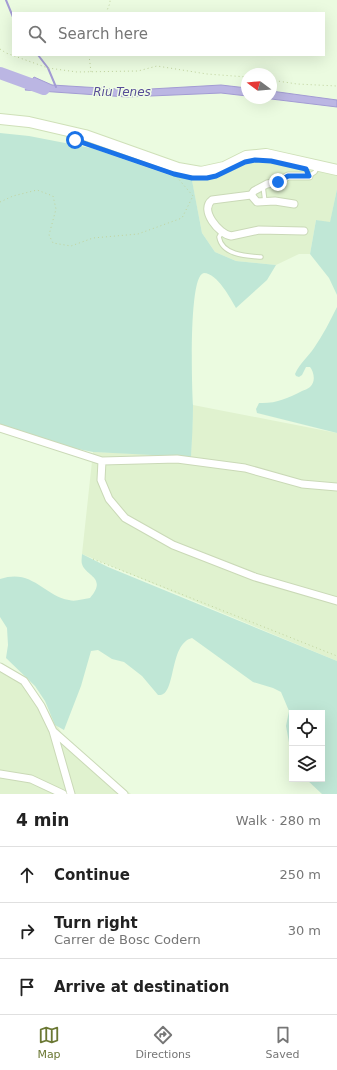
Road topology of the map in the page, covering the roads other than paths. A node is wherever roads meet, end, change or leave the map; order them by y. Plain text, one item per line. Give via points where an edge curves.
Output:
1 (0, 119) edge
2 (319, 166) junction
3 (337, 170) edge
4 (309, 176) joint
5 (263, 186) junction
6 (251, 195) junction
7 (265, 202) junction
8 (294, 204) dead end
9 (304, 231) dead end
10 (222, 232) junction
11 (261, 257) dead end
12 (0, 428) edge
13 (102, 461) junction
14 (337, 488) edge
15 (337, 601) edge
16 (0, 667) edge
17 (53, 731) junction
18 (0, 774) edge
19 (63, 794) edge
20 (71, 794) edge
21 (124, 794) edge

1 - 2 street via 29,122 85,135 178,168 201,172 224,168 246,156 266,154
2 - 3 street
2 - 4 lane
4 - 5 street via 288,176
5 - 6 street
5 - 7 lane
6 - 7 street via 257,202
6 - 10 street via 209,202 208,211 213,223
7 - 8 street
9 - 10 street via 259,230 231,236
10 - 11 lane via 220,241 230,252
12 - 13 street
13 - 14 street via 177,459 245,468 302,484
13 - 15 street via 101,480 109,499 125,518 173,545 255,577
16 - 17 street via 24,681 41,706
17 - 20 street
17 - 21 street
18 - 19 street via 31,779

